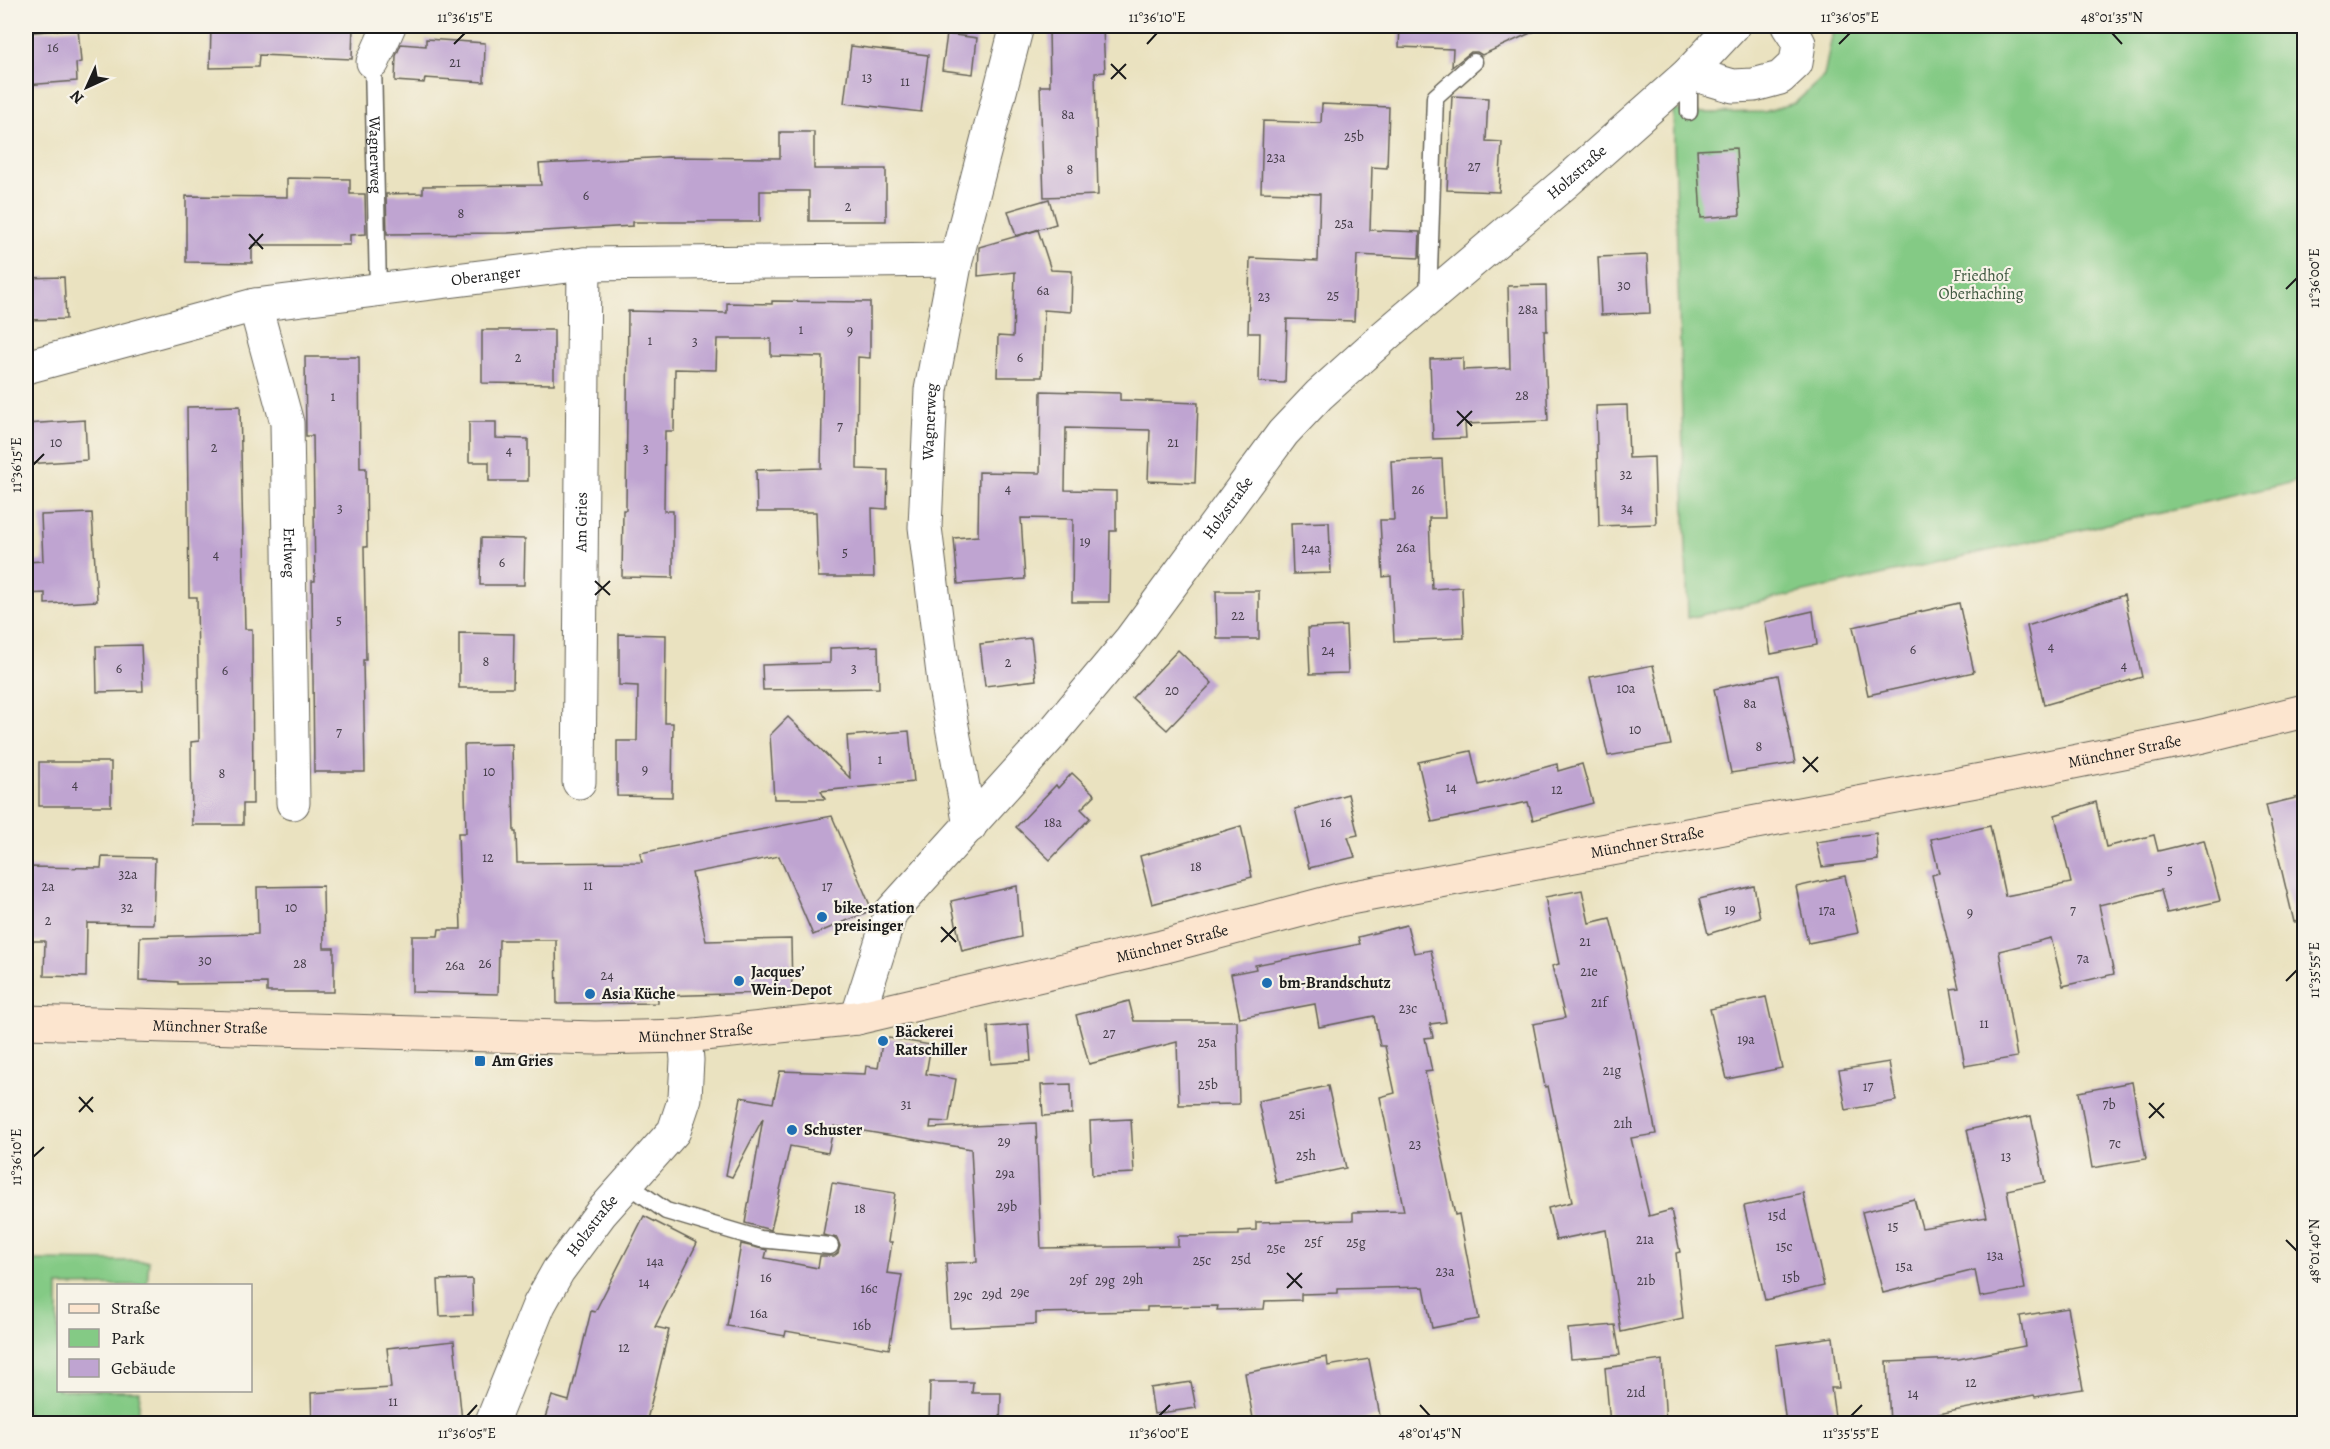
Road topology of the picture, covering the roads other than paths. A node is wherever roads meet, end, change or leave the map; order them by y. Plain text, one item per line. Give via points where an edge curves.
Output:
1 (389, 26) edge
2 (1017, 26) edge
3 (1733, 26) edge
4 (1788, 26) edge
5 (373, 62) joint
6 (1474, 62) dead end
7 (1689, 73) junction
8 (1689, 112) dead end
9 (956, 260) junction
10 (584, 264) junction
11 (378, 289) junction
12 (1428, 300) junction
13 (255, 305) junction
14 (26, 367) edge
15 (2304, 711) edge
16 (579, 782) dead end
17 (293, 803) dead end
18 (970, 826) junction
19 (856, 1018) junction
20 (26, 1022) edge
21 (685, 1036) junction
22 (626, 1183) junction
23 (830, 1246) dead end
24 (491, 1424) edge

1 - 5 street, Wagnerweg
2 - 9 street, Wagnerweg
3 - 7 street, Holzstraße
4 - 7 street via 1799,43 1798,53 1796,63 1780,78 1733,86
5 - 11 lane, Wagnerweg
6 - 12 lane via 1435,97
7 - 8 lane
7 - 12 street, Holzstraße
9 - 10 street, Oberanger
9 - 18 street, Wagnerweg via 931,390 925,527 944,682
10 - 11 street, Oberanger
10 - 16 street, Am Gries
11 - 13 street, Oberanger
12 - 18 street, Holzstraße via 1319,395 1283,433 1131,639
13 - 14 street, Oberanger
13 - 17 street, Ertlweg via 287,423
15 - 19 main road, Münchner Straße via 2203,736 2008,775 1339,900 1162,947
18 - 19 street, Holzstraße via 891,912
19 - 21 main road, Münchner Straße
20 - 21 main road, Münchner Straße via 595,1038
21 - 22 street, Holzstraße via 685,1098 674,1131
22 - 23 lane via 666,1210 760,1239
22 - 24 street, Holzstraße via 539,1305

